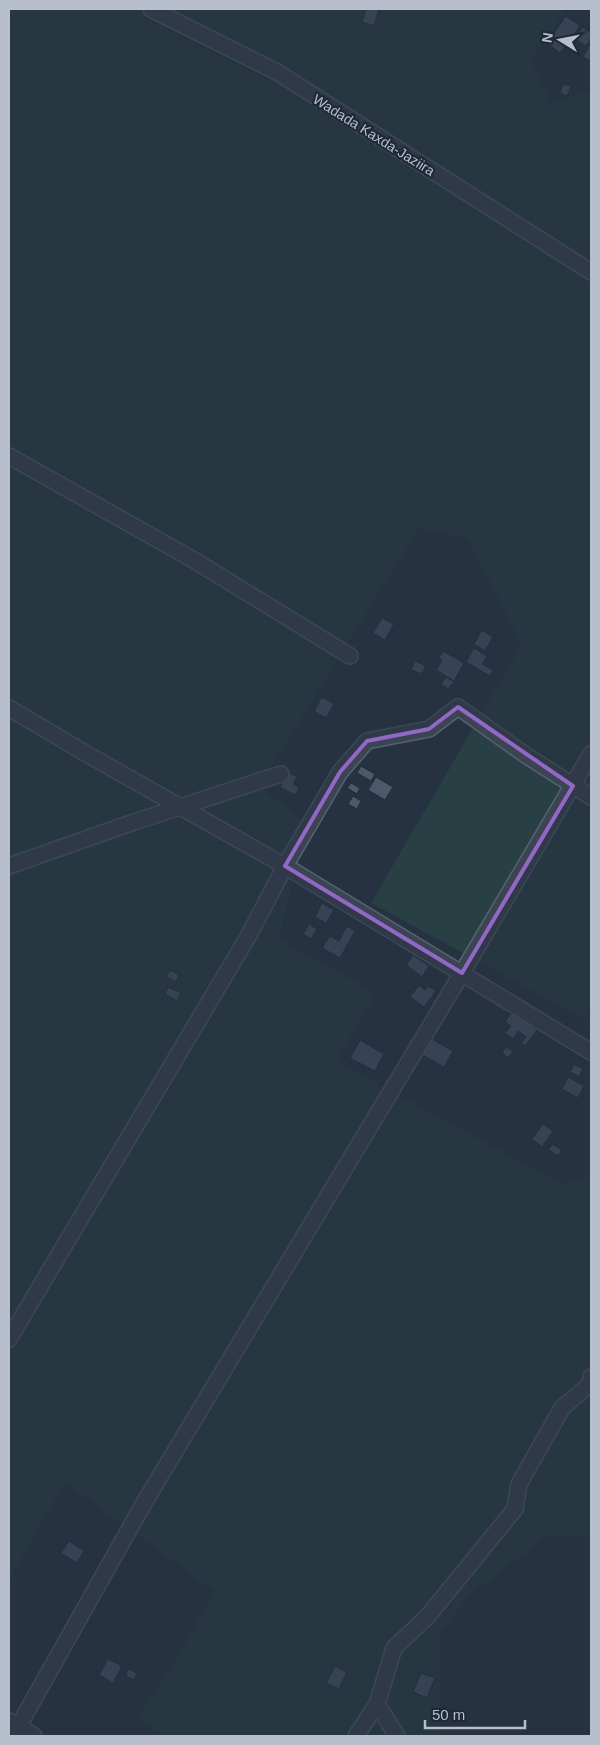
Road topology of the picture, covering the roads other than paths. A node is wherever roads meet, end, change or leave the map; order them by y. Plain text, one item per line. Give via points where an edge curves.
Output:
1 (151, 9) edge
2 (591, 272) edge
3 (9, 456) edge
4 (350, 656) dead end
5 (9, 708) edge
6 (591, 754) edge
7 (281, 774) dead end
8 (572, 786) junction
9 (591, 797) edge
10 (180, 807) junction
11 (9, 866) edge
12 (285, 866) junction
13 (462, 973) junction
14 (591, 1052) edge
15 (9, 1339) edge
16 (591, 1377) edge
17 (377, 1704) junction
18 (13, 1728) edge
19 (34, 1736) edge
20 (356, 1736) edge
21 (397, 1736) edge

1 - 2 street, Wadada Kaxda-Jaziira via 277,72
3 - 4 street via 192,559
5 - 10 street
6 - 8 street
7 - 10 street
8 - 9 street
8 - 12 street via 452,704 429,729 367,741 340,772
8 - 13 street
10 - 11 street
10 - 12 street
12 - 13 street
12 - 15 street via 249,935
13 - 14 street
13 - 18 street
16 - 17 street via 590,1384 562,1408 519,1484 515,1509 427,1617 394,1648
17 - 20 street
17 - 21 street
18 - 19 street

